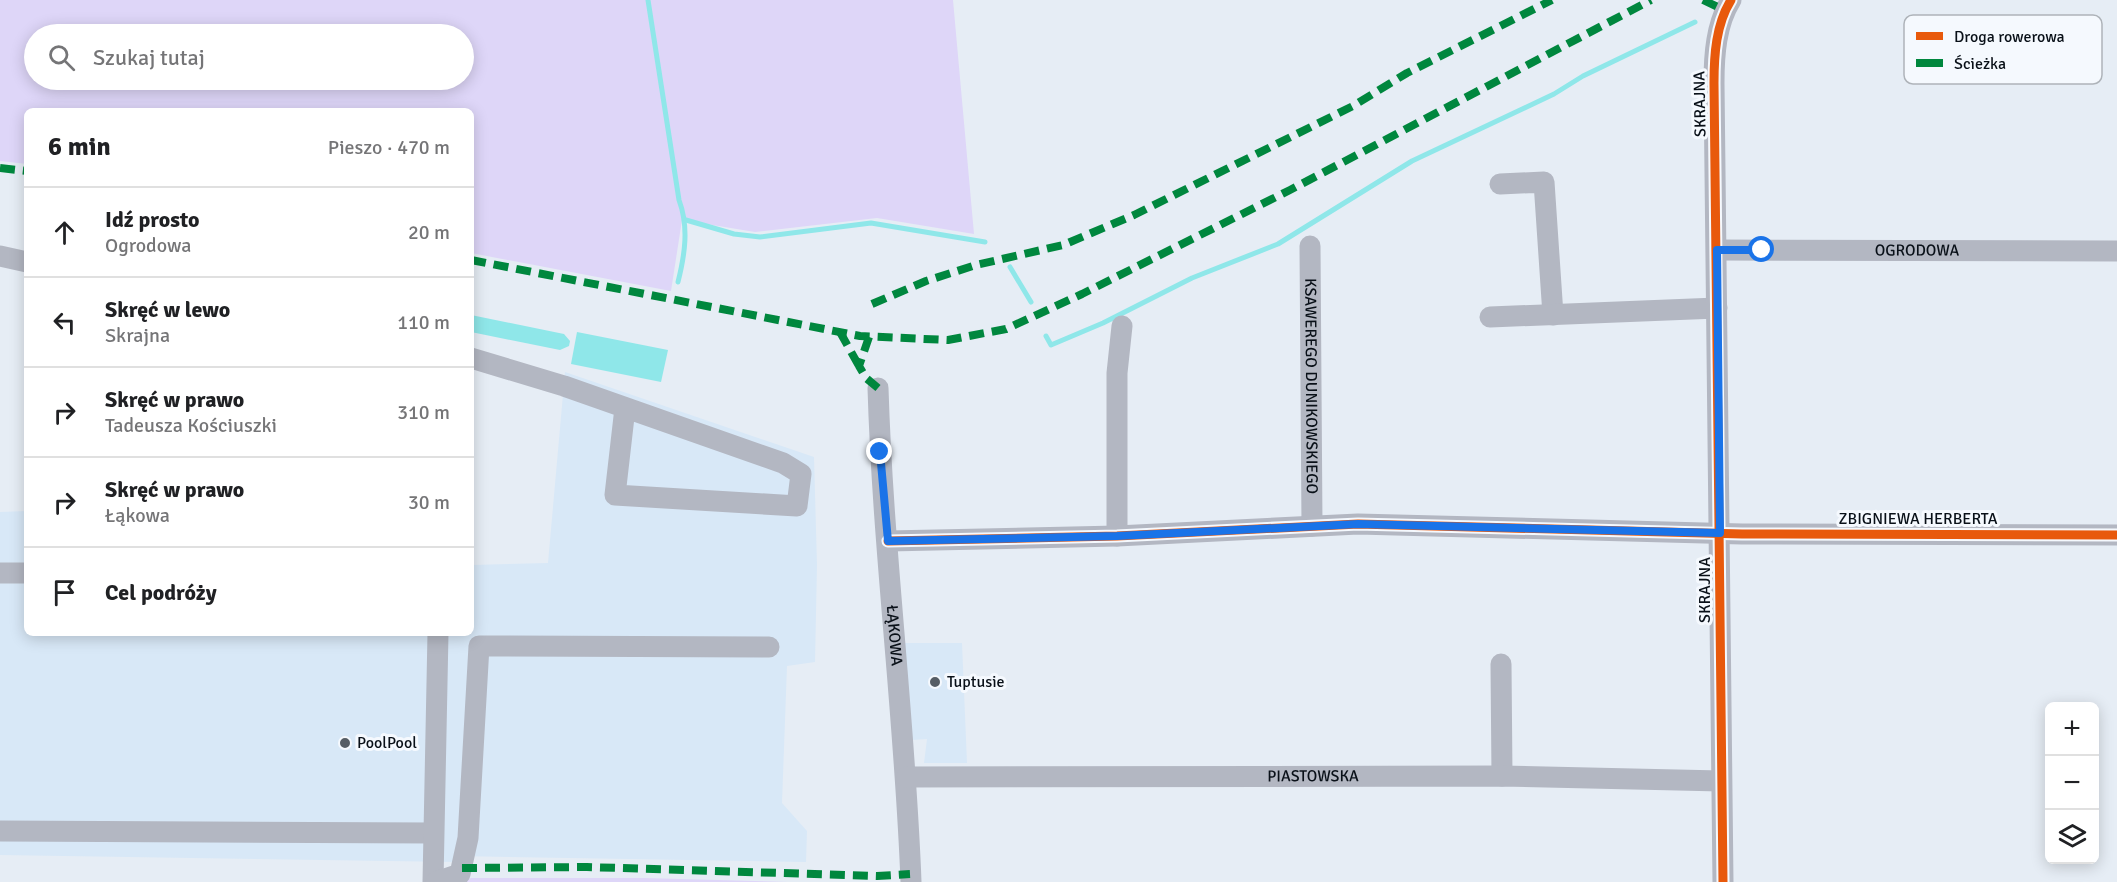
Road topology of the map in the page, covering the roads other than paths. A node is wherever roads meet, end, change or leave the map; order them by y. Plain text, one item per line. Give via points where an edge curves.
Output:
1 (1728, 5) edge
2 (1500, 184) dead end
3 (1310, 246) dead end
4 (1717, 250) junction
5 (2117, 251) edge
6 (0, 256) edge
7 (24, 261) edge
8 (1717, 308) junction
9 (1553, 315) junction
10 (1490, 318) dead end
11 (1122, 326) dead end
12 (474, 359) edge
13 (878, 388) dead end
14 (625, 408) junction
15 (1312, 526) junction
16 (1720, 533) junction
17 (2117, 535) edge
18 (1117, 536) junction
19 (888, 541) junction
20 (0, 573) edge
21 (24, 573) edge
22 (438, 636) edge
23 (769, 647) dead end
24 (1501, 664) dead end
25 (1502, 776) junction
26 (907, 777) junction
27 (1721, 781) junction
28 (0, 831) edge
29 (433, 833) junction
30 (435, 882) edge
31 (911, 882) edge
32 (1723, 882) edge

1 - 4 street, SKRAJNA via 1714,55
2 - 9 street via 1544,182
3 - 15 street, KSAWEREGO DUNIKOWSKIEGO
4 - 5 street, OGRODOWA
4 - 8 street, SKRAJNA
6 - 7 street
8 - 9 street
8 - 16 street, SKRAJNA
9 - 10 street
11 - 18 street via 1117,373
12 - 14 street
13 - 19 street, ŁĄKOWA
14 - 14 street via 783,463 801,474 797,507 615,495
15 - 16 street, ZBIGNIEWA HERBERTA
15 - 18 street, ZBIGNIEWA HERBERTA
16 - 17 street, ZBIGNIEWA HERBERTA
16 - 27 street, SKRAJNA
18 - 19 street, ZBIGNIEWA HERBERTA
19 - 26 street, ŁĄKOWA
20 - 21 street
22 - 29 street
23 - 30 street via 480,646 468,838 460,874
24 - 25 street
25 - 26 street, PIASTOWSKA
25 - 27 street, PIASTOWSKA
26 - 31 street, ŁĄKOWA
27 - 32 street, SKRAJNA
28 - 29 street
29 - 30 street

